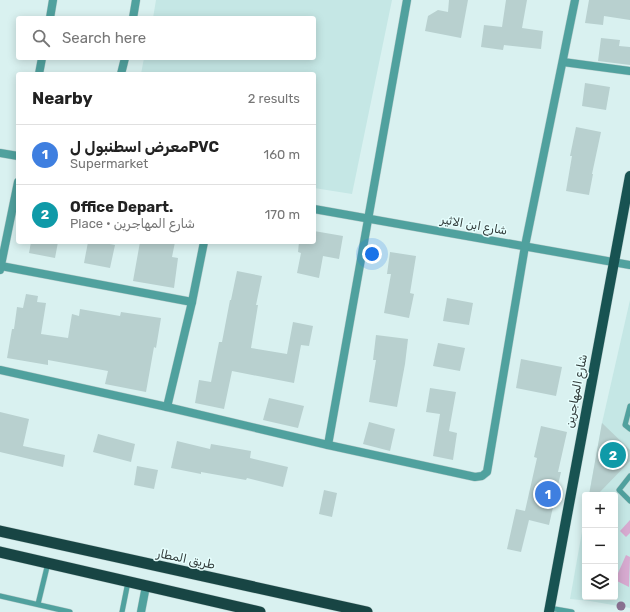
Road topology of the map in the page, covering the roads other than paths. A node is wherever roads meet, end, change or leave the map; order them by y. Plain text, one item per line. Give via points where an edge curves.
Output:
1 (53, 0) edge
2 (136, 0) edge
3 (406, 0) edge
4 (575, 0) edge
5 (50, 16) edge
6 (133, 16) edge
7 (42, 60) edge
8 (124, 60) edge
9 (562, 62) junction
10 (39, 72) edge
11 (122, 72) edge
12 (630, 72) edge
13 (0, 153) edge
14 (16, 156) edge
15 (630, 176) edge
16 (16, 192) edge
17 (316, 209) edge
18 (368, 218) junction
19 (204, 244) edge
20 (525, 246) junction
21 (614, 262) junction
22 (630, 265) edge
23 (1, 268) edge
24 (192, 302) junction
25 (0, 370) edge
26 (630, 406) edge
27 (167, 407) junction
28 (630, 430) edge
29 (328, 445) junction
30 (630, 476) edge
31 (630, 501) edge
32 (0, 531) edge
33 (0, 552) edge
34 (48, 563) junction
35 (128, 582) junction
36 (146, 586) junction
37 (0, 596) edge
38 (38, 604) junction
39 (549, 610) edge
40 (70, 612) edge
41 (122, 612) edge
42 (141, 612) edge
43 (260, 612) edge
44 (367, 612) edge
45 (572, 612) edge

1 - 5 street
2 - 6 street
3 - 18 street
4 - 9 street
7 - 10 street
8 - 11 street
9 - 12 street
9 - 20 street
13 - 14 street
15 - 21 main road, شارع المهاجرين
16 - 23 street
17 - 18 street, شارع ابن الاثير
18 - 20 street, شارع ابن الاثير
18 - 29 street
19 - 24 street
20 - 21 street, شارع ابن الاثير
20 - 29 street via 487,472 475,477
21 - 22 street, شارع ابن الاثير
21 - 39 main road, شارع المهاجرين
23 - 24 street
24 - 27 street
25 - 27 street
26 - 28 lane via 625,425
27 - 29 street
30 - 31 lane via 619,490
32 - 44 highway, طريق المطار
33 - 34 highway
34 - 35 highway
34 - 38 lane
35 - 36 highway
35 - 41 lane
36 - 42 street
36 - 43 highway
37 - 38 lane
38 - 40 lane
39 - 45 lane

